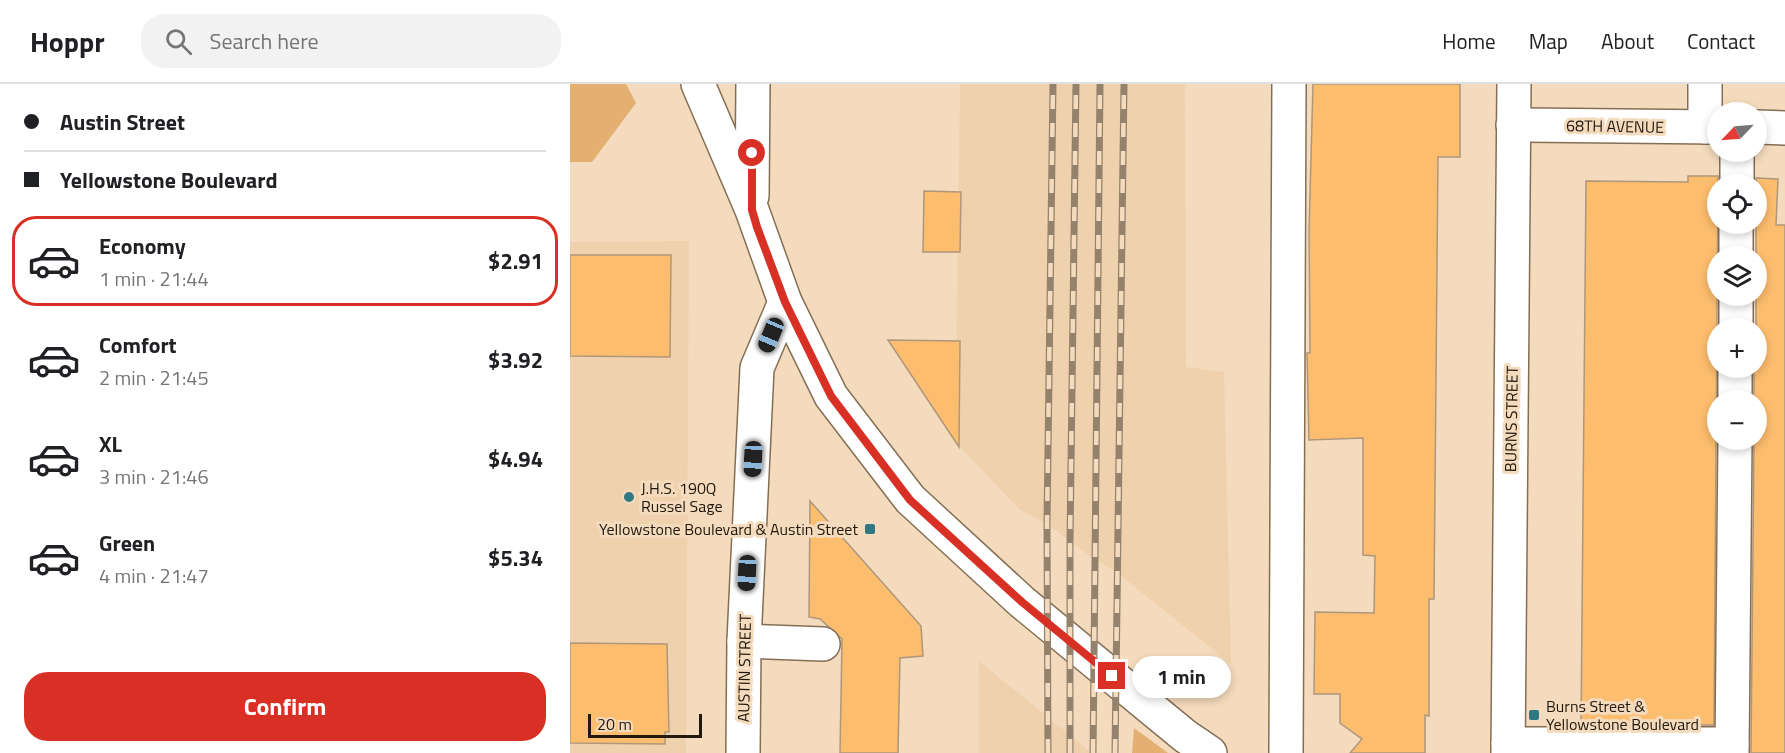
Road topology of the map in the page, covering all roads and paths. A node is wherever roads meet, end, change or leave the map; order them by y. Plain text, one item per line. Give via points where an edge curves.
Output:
1 (698, 84) edge
2 (753, 84) edge
3 (1289, 84) edge
4 (1514, 84) edge
5 (1705, 84) edge
6 (1708, 102) edge
7 (1513, 125) junction
8 (1707, 127) edge
9 (1767, 127) edge
10 (1785, 128) edge
11 (752, 210) junction
12 (785, 302) junction
13 (1735, 450) edge
14 (744, 641) junction
15 (823, 644) dead end
16 (1508, 748) edge
17 (1732, 749) edge
18 (743, 753) edge
19 (1209, 753) edge
20 (1286, 753) edge

1 - 11 street
2 - 11 street
3 - 20 street
4 - 7 street, BURNS STREET
5 - 6 street
7 - 8 street, 68TH AVENUE
7 - 16 street, BURNS STREET
9 - 10 street
11 - 12 street
12 - 14 street, AUSTIN STREET via 757,368
12 - 19 street via 831,396 910,500 1022,602
13 - 17 street
14 - 15 street
14 - 18 street, AUSTIN STREET
16 - 17 street

